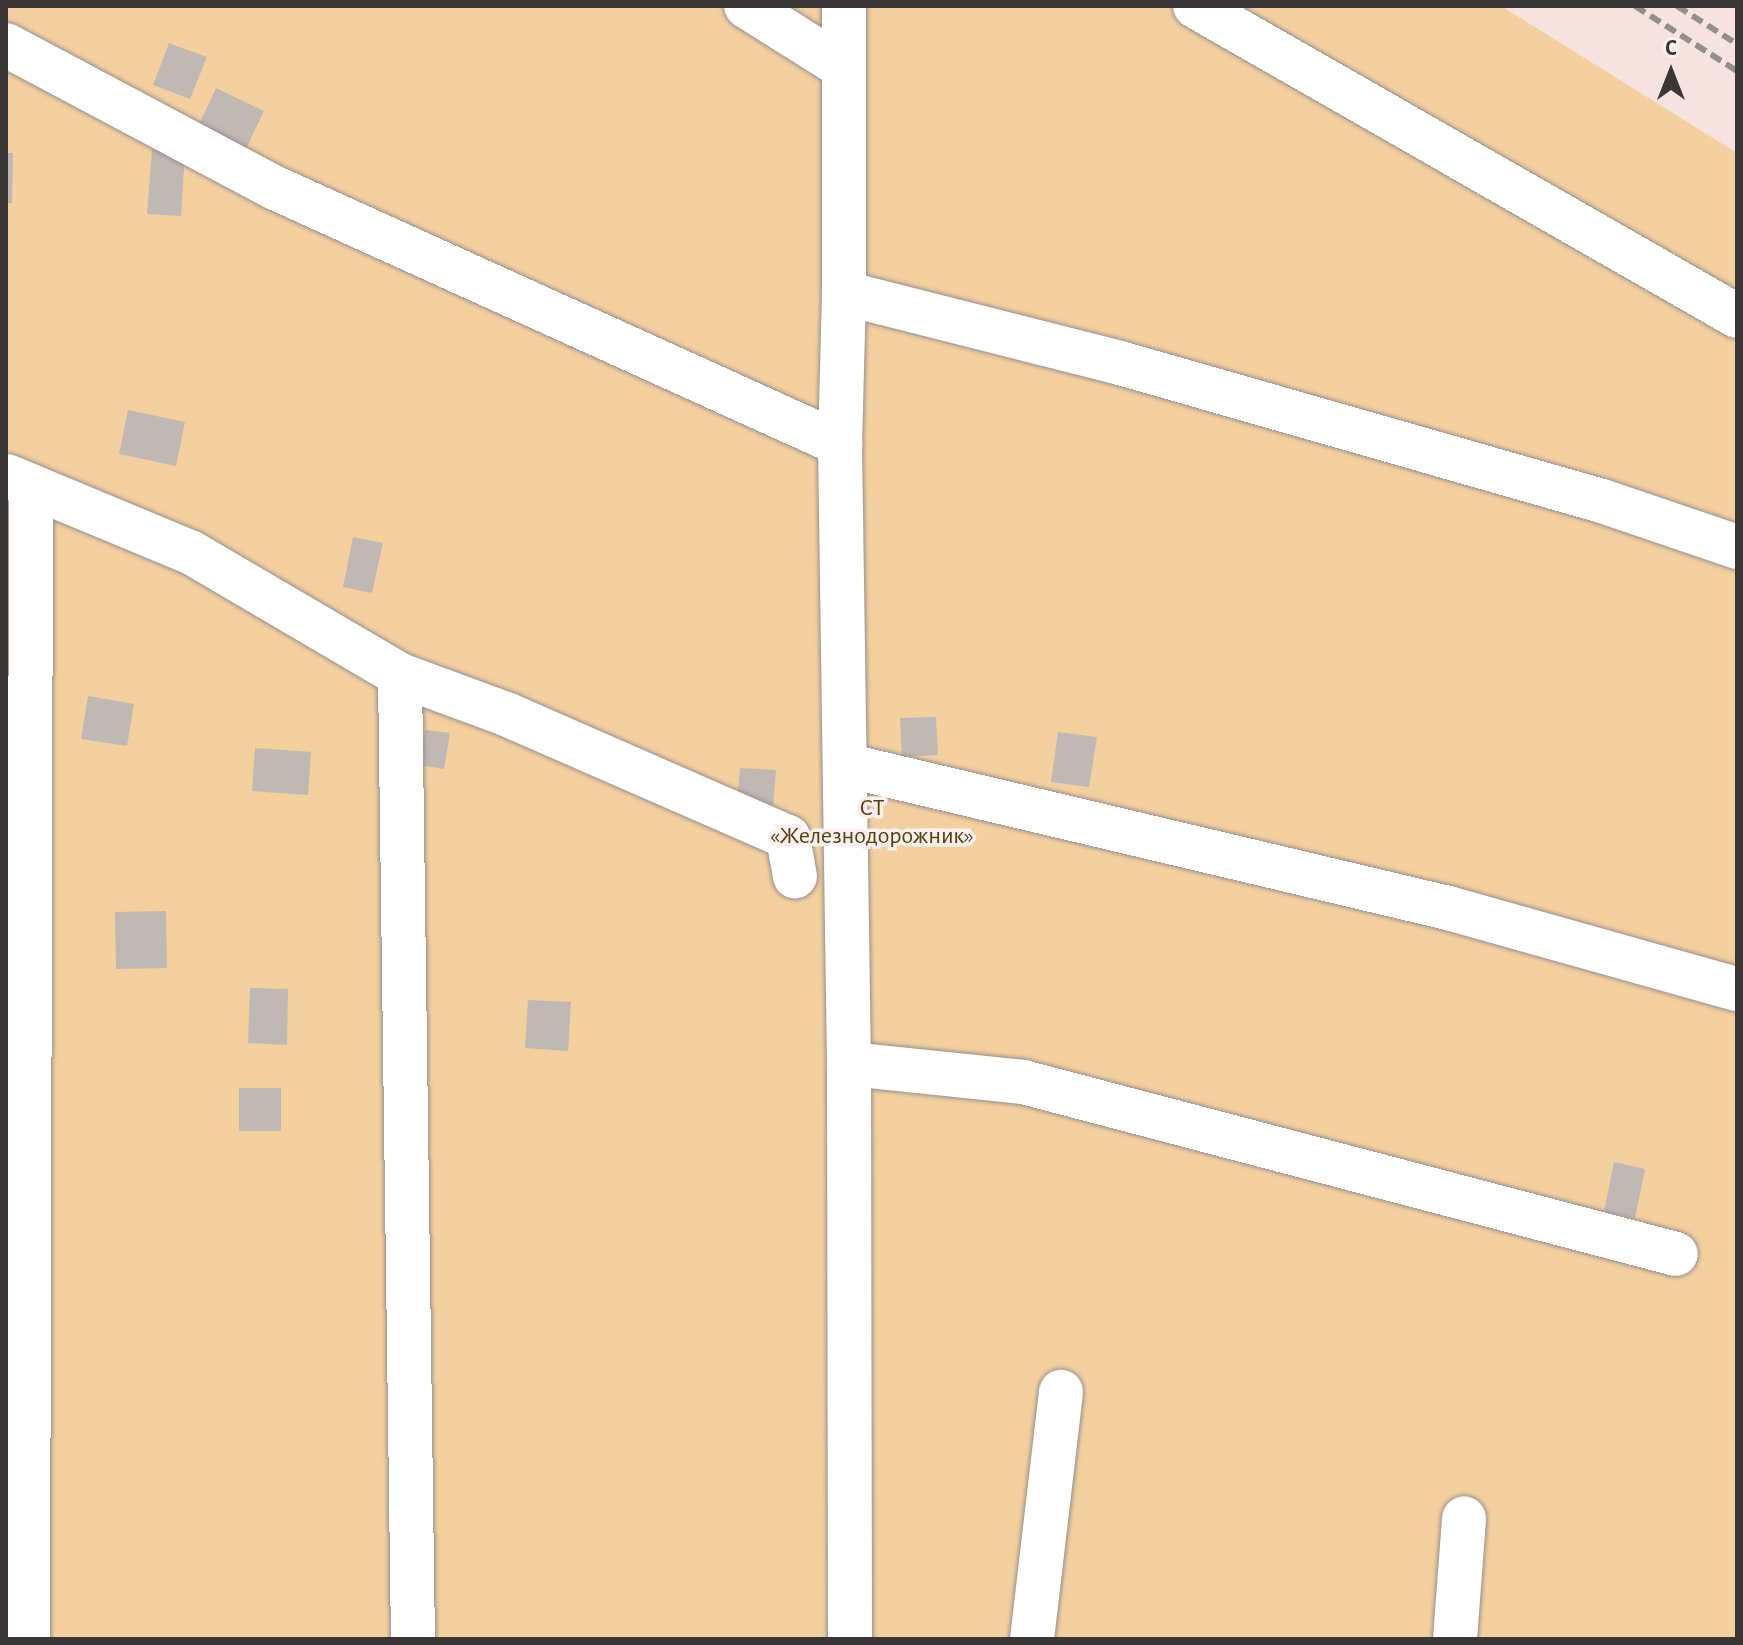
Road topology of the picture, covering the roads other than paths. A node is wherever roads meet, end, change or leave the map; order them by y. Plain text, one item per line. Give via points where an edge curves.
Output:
1 (746, 6) edge
2 (844, 6) edge
3 (1195, 6) edge
4 (6, 45) edge
5 (843, 67) junction
6 (844, 293) junction
7 (1737, 316) edge
8 (840, 444) junction
9 (18, 481) edge
10 (1737, 547) edge
11 (400, 675) junction
12 (845, 765) junction
13 (795, 876) dead end
14 (1737, 989) edge
15 (849, 1064) junction
16 (1676, 1254) dead end
17 (1061, 1392) dead end
18 (1464, 1518) dead end
19 (28, 1639) edge
20 (413, 1639) edge
21 (850, 1639) edge
22 (1032, 1639) edge
23 (1455, 1639) edge

1 - 5 street
2 - 5 street
3 - 7 street
4 - 8 street via 273,187
5 - 6 street
6 - 8 street
6 - 10 street via 1150,372 1602,501
8 - 12 street
9 - 11 street via 192,553
9 - 19 street
11 - 13 street via 506,714 788,837
11 - 20 street
12 - 14 street via 1448,908
12 - 15 street
15 - 16 street via 1023,1082
15 - 21 street
17 - 22 street
18 - 23 street

